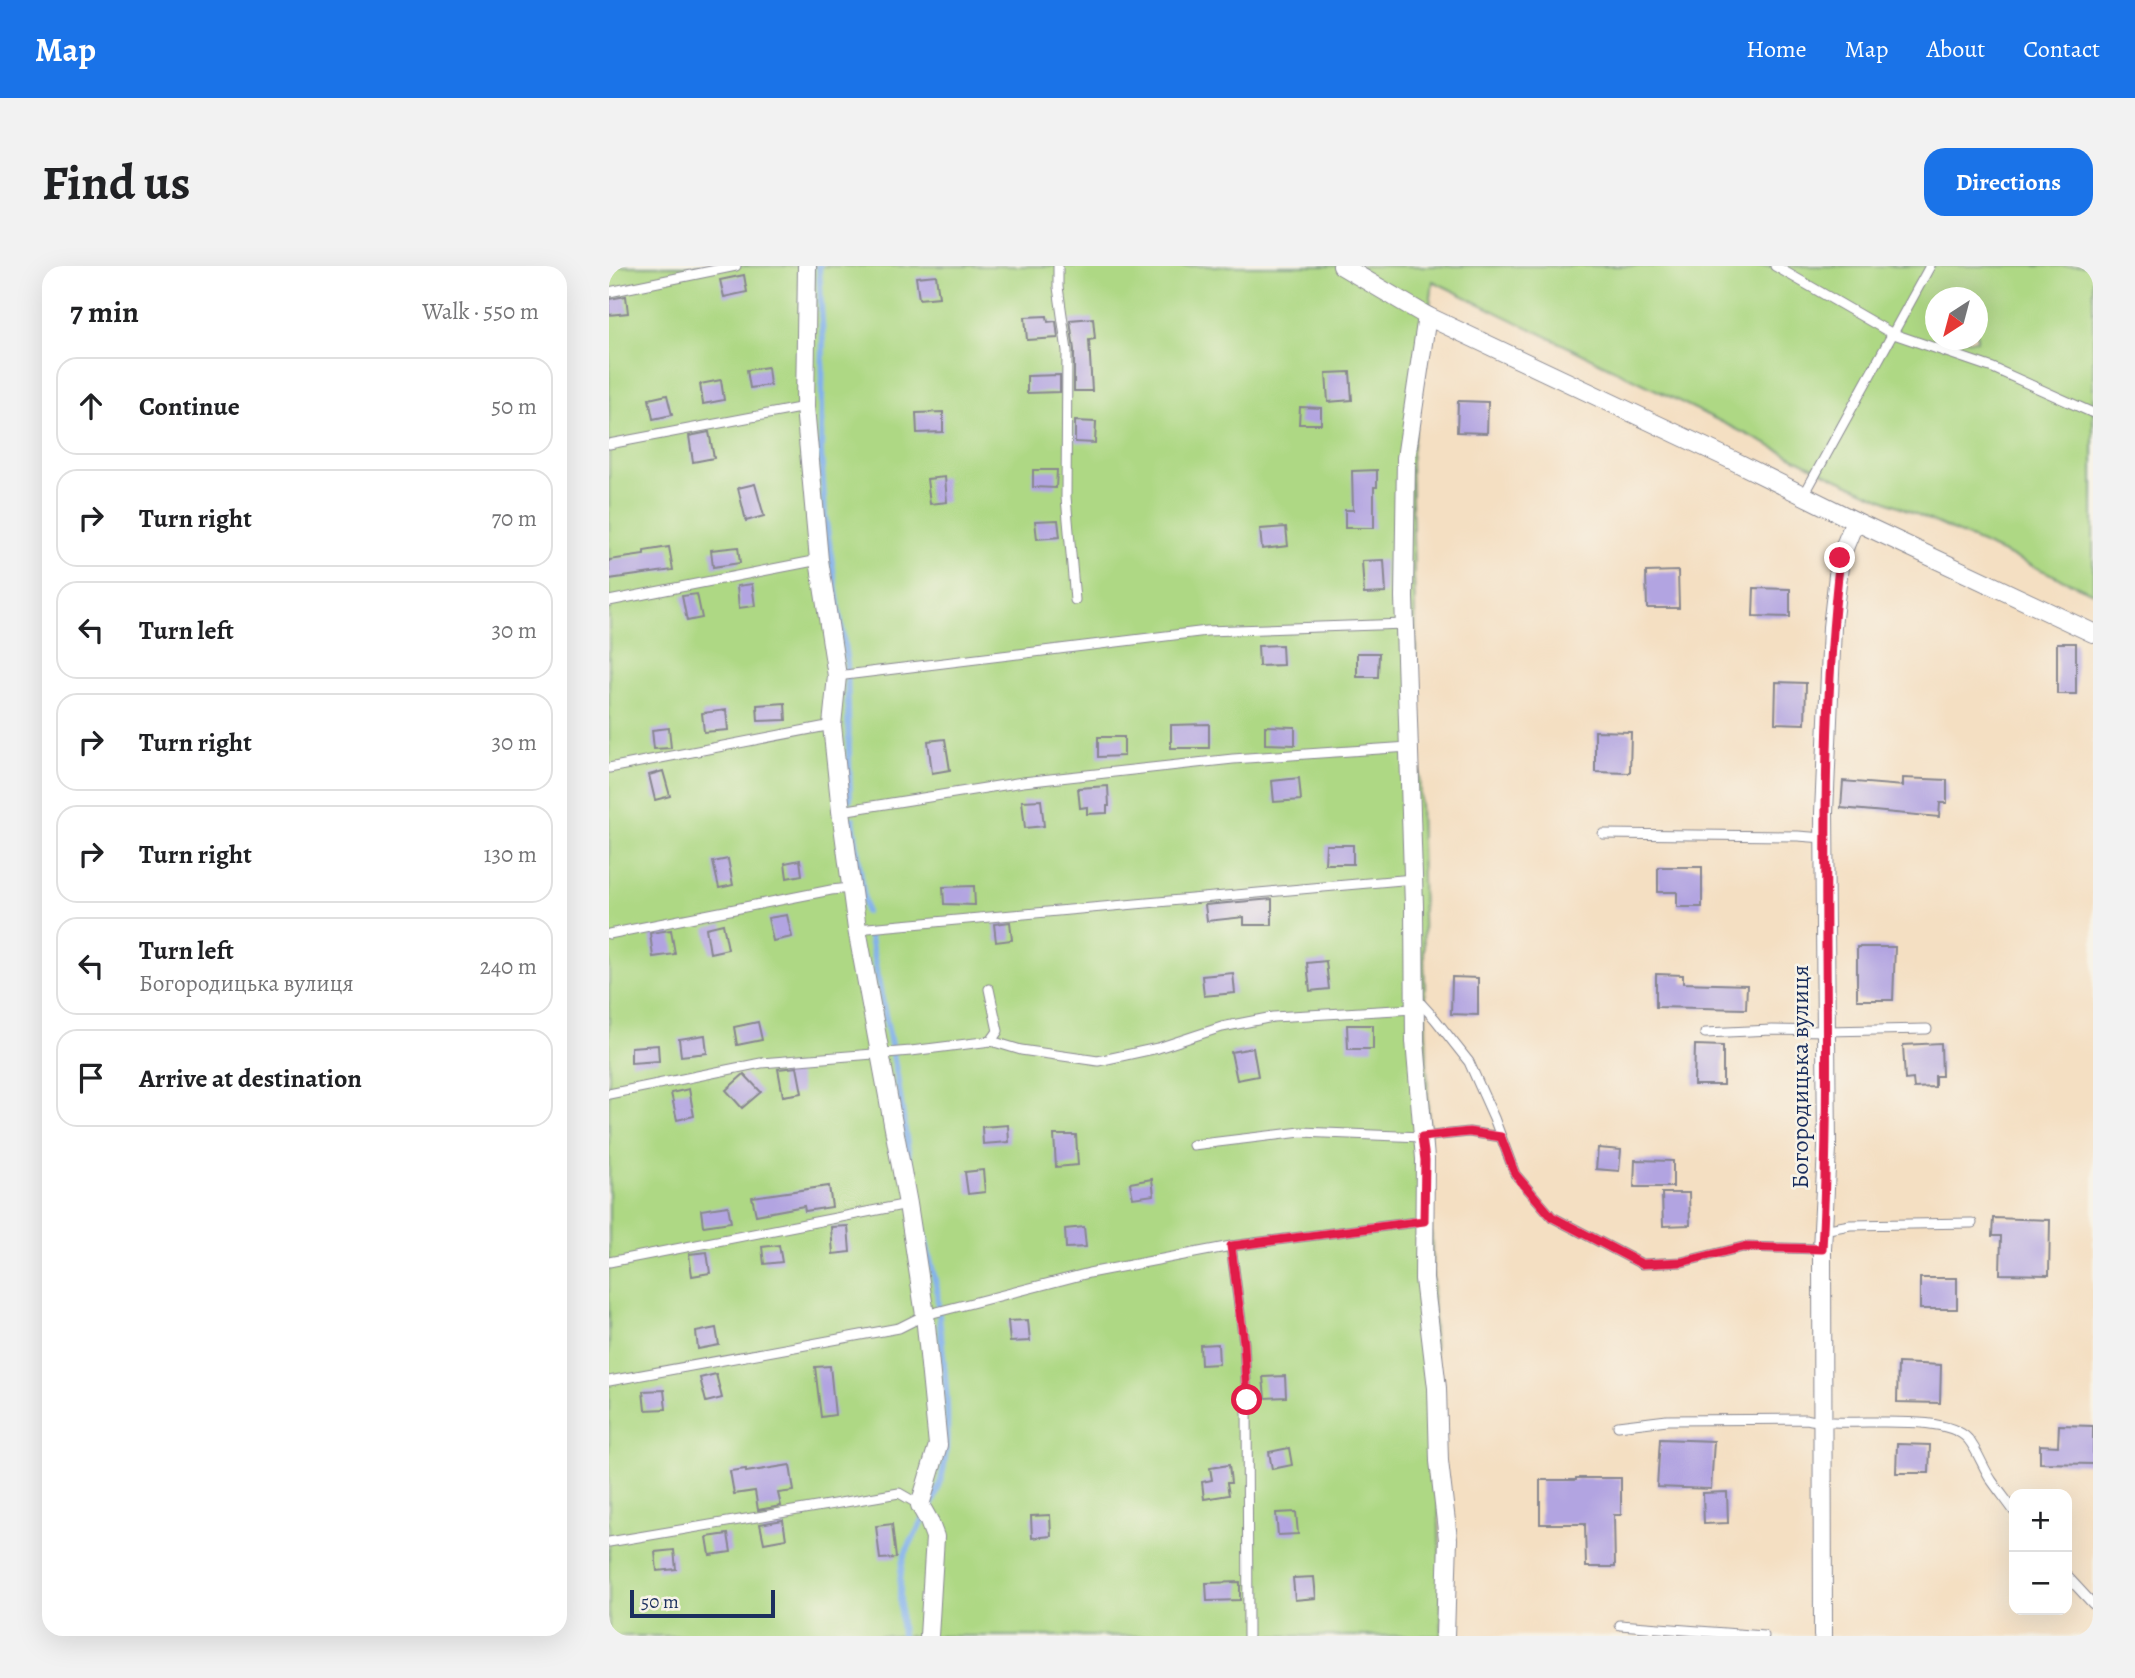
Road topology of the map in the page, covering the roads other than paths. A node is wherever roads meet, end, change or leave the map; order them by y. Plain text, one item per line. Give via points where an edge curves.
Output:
1 (736, 266) edge
2 (807, 266) edge
3 (1058, 266) edge
4 (1342, 266) edge
5 (1775, 266) edge
6 (1930, 266) edge
7 (609, 292) edge
8 (1427, 316) junction
9 (1891, 333) junction
10 (805, 407) junction
11 (2093, 413) edge
12 (609, 444) edge
13 (1804, 495) junction
14 (1855, 521) junction
15 (819, 560) junction
16 (1075, 600) dead end
17 (609, 601) edge
18 (1405, 624) junction
19 (2093, 633) edge
20 (838, 676) junction
21 (832, 725) junction
22 (1409, 747) junction
23 (609, 768) edge
24 (841, 811) junction
25 (1603, 834) dead end
26 (1824, 838) junction
27 (1413, 879) junction
28 (851, 888) junction
29 (857, 929) junction
30 (609, 934) edge
31 (989, 989) dead end
32 (1414, 1003) junction
33 (1927, 1029) dead end
34 (1826, 1031) junction
35 (1705, 1033) dead end
36 (991, 1041) junction
37 (882, 1052) junction
38 (609, 1094) edge
39 (1422, 1137) junction
40 (1501, 1137) junction
41 (1193, 1145) dead end
42 (908, 1204) junction
43 (1424, 1221) junction
44 (1972, 1223) dead end
45 (1823, 1230) junction
46 (1231, 1246) junction
47 (1822, 1249) junction
48 (609, 1262) edge
49 (925, 1315) junction
50 (609, 1381) edge
51 (1822, 1423) junction
52 (1618, 1426) dead end
53 (2009, 1504) edge
54 (924, 1512) junction
55 (609, 1542) edge
56 (2072, 1581) edge
57 (2093, 1604) edge
58 (1620, 1625) dead end
59 (929, 1636) edge
60 (1248, 1636) edge
61 (1445, 1636) edge
62 (1764, 1636) edge
63 (1823, 1636) edge

1 - 7 lane
2 - 10 street
3 - 16 lane via 1067,351 1066,497
4 - 8 street
5 - 9 lane
6 - 9 lane
8 - 13 street
8 - 18 street via 1406,458
9 - 11 lane via 1993,368
9 - 13 lane
10 - 12 lane
10 - 15 street
13 - 14 street
14 - 19 street
14 - 26 street, Богородицька вулиця via 1840,558 1832,627
15 - 17 lane
15 - 20 street
18 - 20 lane via 1206,631
18 - 22 street
20 - 21 street
21 - 23 lane
21 - 24 street
22 - 24 lane via 1233,759 1036,780
22 - 27 street
24 - 28 street
25 - 26 lane
26 - 34 street, Богородицька вулиця
27 - 29 lane
27 - 32 street
28 - 29 street
28 - 30 lane
29 - 37 street
31 - 36 lane via 998,1031
32 - 36 lane via 1273,1017 1098,1061
32 - 39 street
32 - 40 lane via 1435,1019 1469,1062
33 - 34 lane
34 - 35 lane
34 - 45 street, Богородицька вулиця
36 - 37 lane
37 - 38 lane via 761,1063
37 - 42 street
39 - 40 lane via 1469,1132
39 - 41 lane via 1301,1132
39 - 43 street
40 - 47 lane via 1515,1174 1552,1217 1642,1264 1682,1262 1743,1247
42 - 48 lane
42 - 49 street
43 - 46 lane
43 - 61 street via 1424,1279 1448,1539
44 - 45 lane via 1850,1225
45 - 47 street, Богородицька вулиця
46 - 49 lane via 1089,1273
46 - 60 lane via 1247,1400
47 - 51 street, Богородицька вулиця
49 - 50 lane via 899,1328
49 - 54 street via 938,1445
51 - 52 lane via 1806,1419 1667,1420
51 - 53 lane via 1940,1424 1967,1437
51 - 63 street, Богородицька вулиця
54 - 55 lane via 899,1493
54 - 59 street via 935,1537
56 - 57 lane
58 - 62 lane

